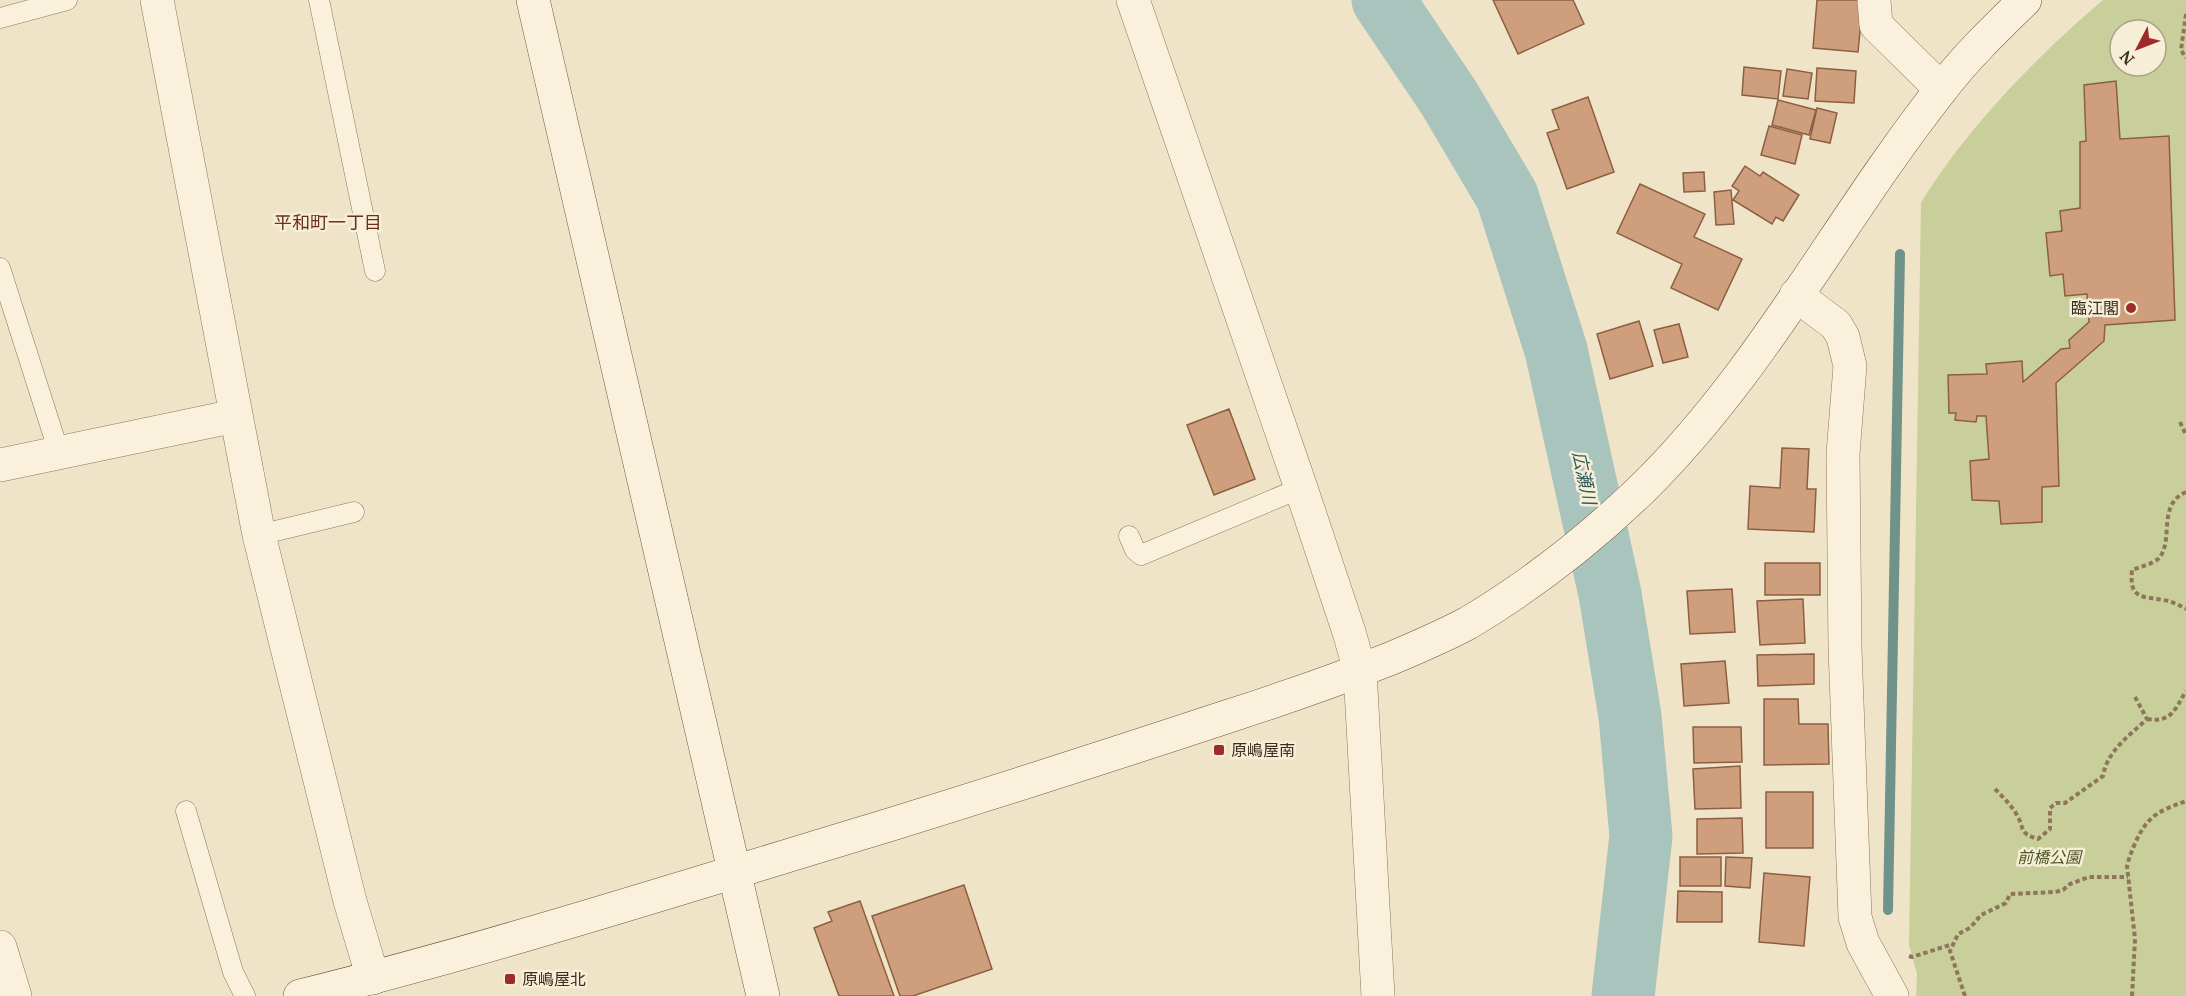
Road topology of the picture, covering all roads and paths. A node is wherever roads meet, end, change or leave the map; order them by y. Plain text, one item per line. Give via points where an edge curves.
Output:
1 (66, 0) edge
2 (157, 0) edge
3 (320, 0) edge
4 (533, 0) edge
5 (1133, 0) edge
6 (2025, 0) edge
7 (1875, 13) edge
8 (2186, 14) edge
9 (0, 18) edge
10 (2186, 58) edge
11 (1941, 89) junction
12 (0, 268) edge
13 (375, 271) dead end
14 (1796, 295) junction
15 (235, 416) junction
16 (2180, 422) dead end
17 (2186, 435) edge
18 (55, 453) junction
19 (0, 465) edge
20 (1301, 488) junction
21 (2186, 492) edge
22 (354, 512) dead end
23 (259, 535) junction
24 (1129, 536) dead end
25 (2186, 609) edge
26 (1360, 671) junction
27 (2186, 691) edge
28 (2135, 697) dead end
29 (2147, 719) junction
30 (1995, 789) dead end
31 (2186, 801) edge
32 (186, 811) dead end
33 (733, 872) junction
34 (2128, 877) junction
35 (1954, 943) junction
36 (0, 947) edge
37 (1912, 957) dead end
38 (373, 978) junction
39 (15, 996) edge
40 (245, 996) edge
41 (300, 996) edge
42 (763, 996) edge
43 (1378, 996) edge
44 (1892, 996) edge
45 (1965, 996) edge
46 (2132, 996) edge

1 - 9 lane
2 - 15 street
3 - 13 lane
4 - 33 street
5 - 20 street
6 - 11 street
7 - 11 street
8 - 10 path via 2181,50
11 - 14 street
12 - 18 lane via 54,437
14 - 26 street via 1719,403 1639,491 1510,596 1464,625
14 - 44 street via 1836,325 1850,366 1843,454 1854,917 1863,944
15 - 18 street
15 - 23 street
16 - 17 path
18 - 19 street
20 - 24 lane via 1141,555
20 - 26 street
21 - 25 path via 2168,511 2161,555 2156,561 2132,570 2131,577 2140,597 2166,600
22 - 23 lane
23 - 38 street via 350,901
26 - 33 street via 1072,768
26 - 43 street
27 - 29 path via 2168,716 2159,721
28 - 29 path
29 - 30 path via 2112,753 2103,776 2065,803 2056,802 2050,808 2050,829 2038,839 2022,830 2019,817
31 - 34 path via 2148,822 2130,855
32 - 40 lane via 233,972
33 - 38 street
33 - 42 street
34 - 35 path via 2089,877 2055,892 2010,894 2006,903 1980,915 1970,928 1958,934
34 - 46 path via 2135,939
35 - 37 path
35 - 45 path via 1950,951
36 - 39 street
38 - 41 street

